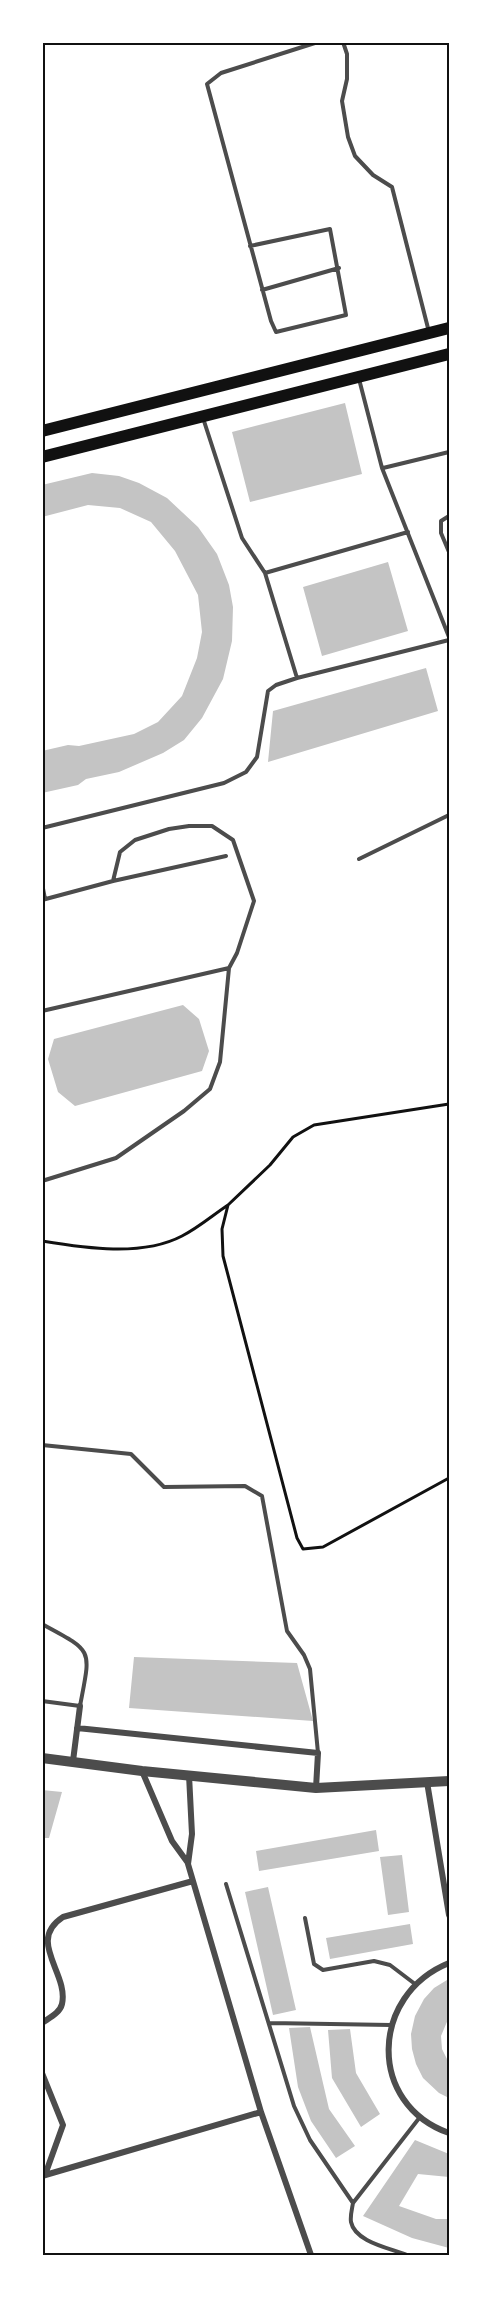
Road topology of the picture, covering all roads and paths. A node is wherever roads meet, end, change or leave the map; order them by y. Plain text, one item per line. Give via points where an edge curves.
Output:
1 (318, 42) edge
2 (344, 42) edge
3 (250, 246) junction
4 (339, 268) junction
5 (262, 290) junction
6 (449, 328) edge
7 (430, 332) junction
8 (449, 354) edge
9 (358, 376) junction
10 (202, 415) junction
11 (42, 431) edge
12 (449, 452) edge
13 (42, 457) edge
14 (382, 468) junction
15 (449, 516) edge
16 (408, 532) junction
17 (449, 552) edge
18 (265, 573) junction
19 (449, 639) edge
20 (297, 678) junction
21 (449, 815) edge
22 (42, 828) edge
23 (226, 856) dead end
24 (359, 859) dead end
25 (113, 881) junction
26 (42, 883) edge
27 (43, 899) edge
28 (230, 968) junction
29 (42, 1011) edge
30 (449, 1104) edge
31 (42, 1181) edge
32 (228, 1205) junction
33 (42, 1241) edge
34 (42, 1445) edge
35 (449, 1478) edge
36 (42, 1624) edge
37 (42, 1701) edge
38 (80, 1706) junction
39 (77, 1728) junction
40 (318, 1753) junction
41 (42, 1758) edge
42 (73, 1761) junction
43 (142, 1771) junction
44 (189, 1775) junction
45 (449, 1781) edge
46 (427, 1782) junction
47 (316, 1788) junction
48 (188, 1864) junction
49 (193, 1881) junction
50 (226, 1884) dead end
51 (449, 1915) edge
52 (305, 1918) dead end
53 (44, 1944) edge
54 (449, 1963) edge
55 (415, 1984) junction
56 (42, 2023) edge
57 (270, 2023) junction
58 (391, 2025) junction
59 (42, 2073) edge
60 (261, 2112) junction
61 (420, 2117) junction
62 (449, 2133) edge
63 (44, 2176) edge
64 (353, 2203) junction
65 (311, 2255) edge
66 (407, 2255) edge

1 - 3 lane via 221,73 207,84
2 - 7 lane via 347,79 342,101 348,137 361,162 393,187
3 - 4 lane via 330,229
3 - 5 lane
4 - 5 lane
4 - 5 lane via 346,315 276,332
6 - 7 main road
7 - 11 main road
8 - 9 main road
9 - 10 main road
9 - 14 lane
10 - 13 main road
10 - 18 lane via 242,538
12 - 14 lane
14 - 16 lane
15 - 17 lane via 441,521 441,534
16 - 18 lane
16 - 19 lane
18 - 20 lane
19 - 20 lane
20 - 22 lane via 268,691 257,757 246,772 224,783
21 - 24 lane
23 - 25 lane
25 - 27 lane
25 - 28 lane via 120,852 135,840 189,826 212,826 233,840 254,901
26 - 27 lane
28 - 29 lane
28 - 31 lane via 220,1062 210,1089 116,1158
30 - 32 path via 314,1125 293,1137
32 - 33 path via 182,1236 154,1247 89,1249
32 - 35 path via 222,1229 223,1256 303,1549 323,1547
34 - 40 lane via 131,1454 164,1487 245,1486 262,1496 287,1630 310,1669
36 - 38 lane via 84,1650 88,1662
37 - 38 lane
38 - 39 street
39 - 40 street
39 - 42 street
40 - 47 street
41 - 42 street
42 - 43 street
43 - 44 street
43 - 48 street via 172,1841
44 - 47 street
44 - 48 street via 192,1834
45 - 46 street
46 - 47 street
46 - 51 street
48 - 49 street
49 - 53 street via 63,1917 53,1923
49 - 60 street
50 - 57 lane
52 - 55 lane via 314,1964 319,1969 374,1961 390,1965
53 - 56 street via 62,1989 62,2005
54 - 55 street
55 - 58 street
57 - 58 lane
57 - 64 lane via 294,2106 306,2132
58 - 61 street via 388,2050 392,2076 403,2098
59 - 63 street via 63,2125
60 - 63 street
60 - 65 street
61 - 62 street
61 - 64 lane
64 - 66 lane via 350,2219 360,2236

